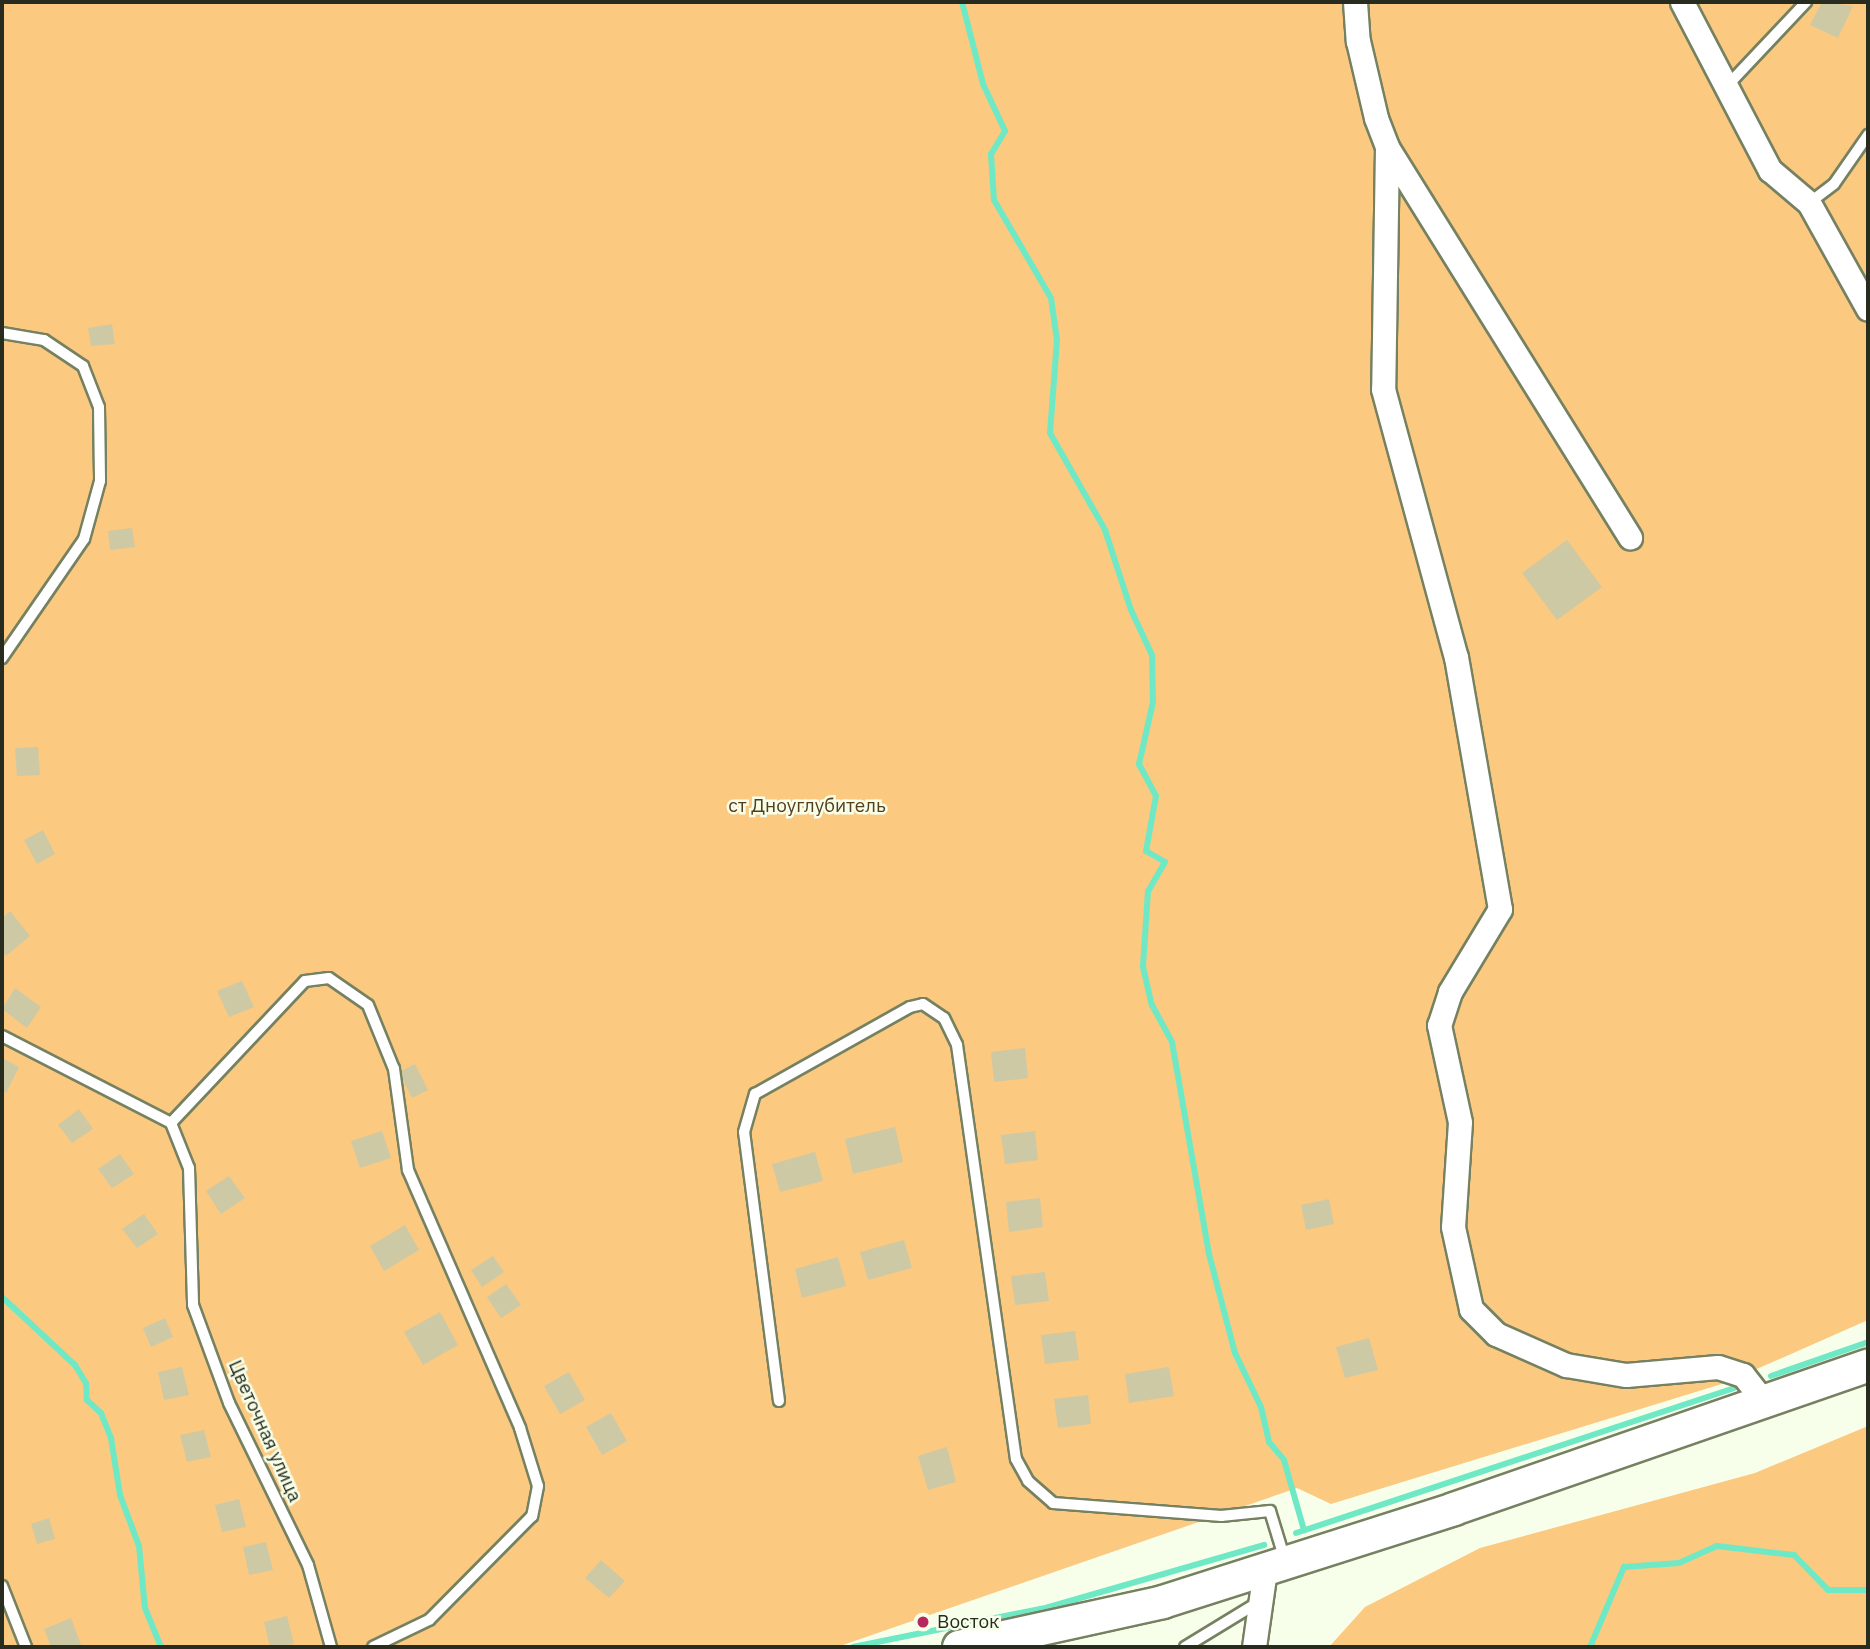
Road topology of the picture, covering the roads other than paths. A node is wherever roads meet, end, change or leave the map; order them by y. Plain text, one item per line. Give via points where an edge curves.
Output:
1 (1355, 2) edge
2 (1682, 2) edge
3 (1806, 2) edge
4 (1725, 88) junction
5 (1868, 135) edge
6 (1387, 146) junction
7 (1809, 203) junction
8 (1868, 309) edge
9 (2, 333) edge
10 (1630, 537) dead end
11 (2, 658) edge
12 (2, 1036) edge
13 (171, 1123) junction
14 (1868, 1366) edge
15 (779, 1401) dead end
16 (1764, 1402) junction
17 (1275, 1567) junction
18 (2, 1586) edge
19 (1257, 1603) junction
20 (1021, 1642) edge
21 (26, 1647) edge
22 (331, 1647) edge
23 (373, 1647) edge
24 (958, 1647) edge
25 (1185, 1647) edge
26 (1254, 1647) edge

1 - 6 street via 1358,41
2 - 4 street
3 - 4 lane
4 - 7 street via 1770,170
5 - 7 lane via 1834,184
6 - 10 street
6 - 16 street via 1383,389 1455,657 1500,909 1450,992 1439,1025 1460,1122 1453,1227 1471,1309 1496,1334 1566,1365 1626,1375 1718,1367 1743,1375
7 - 8 street
9 - 11 lane via 44,340 83,366 99,407 100,481 84,540
12 - 13 lane
13 - 22 lane, Цветочная улица via 189,1168 193,1305 229,1403 308,1565
13 - 23 lane via 305,981 329,978 368,1005 394,1069 408,1170 520,1428 538,1486 532,1516 429,1620
14 - 16 street
15 - 17 lane via 744,1132 755,1094 923,1004 944,1018 957,1045 1016,1459 1028,1481 1053,1503 1222,1516 1270,1511
16 - 17 street
17 - 19 street
17 - 20 street
18 - 21 lane
19 - 25 lane
19 - 26 street
20 - 24 street

